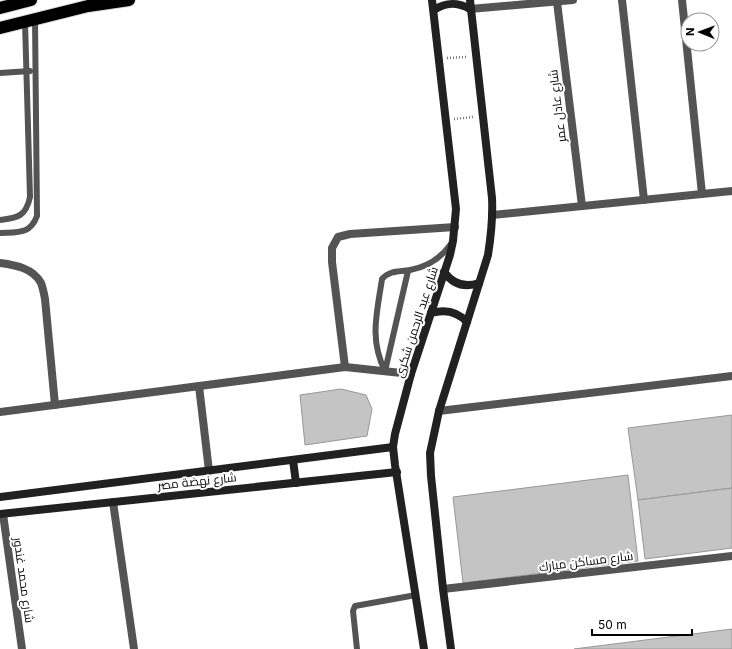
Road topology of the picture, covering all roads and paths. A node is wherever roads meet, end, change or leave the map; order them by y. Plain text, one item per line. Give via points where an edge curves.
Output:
1 (31, 0) edge
2 (129, 0) edge
3 (432, 0) edge
4 (470, 0) edge
5 (573, 0) edge
6 (622, 0) edge
7 (682, 0) edge
8 (557, 2) junction
9 (0, 8) edge
10 (470, 9) junction
11 (434, 10) junction
12 (30, 20) junction
13 (0, 28) edge
14 (476, 56) junction
15 (439, 59) junction
16 (36, 70) junction
17 (26, 71) junction
18 (0, 74) edge
19 (482, 116) junction
20 (446, 120) junction
21 (732, 192) edge
22 (702, 194) junction
23 (644, 200) junction
24 (582, 206) junction
25 (492, 215) junction
26 (8, 219) junction
27 (0, 220) edge
28 (455, 227) junction
29 (0, 233) edge
30 (9, 233) junction
31 (453, 241) junction
32 (0, 263) edge
33 (408, 271) junction
34 (444, 272) junction
35 (479, 283) junction
36 (431, 313) junction
37 (467, 322) junction
38 (345, 367) junction
39 (385, 371) junction
40 (411, 374) junction
41 (732, 376) edge
42 (199, 386) junction
43 (55, 405) junction
44 (439, 411) junction
45 (0, 412) edge
46 (393, 447) junction
47 (293, 460) junction
48 (210, 471) junction
49 (397, 472) junction
50 (296, 483) junction
51 (0, 497) edge
52 (114, 502) junction
53 (2, 514) edge
54 (732, 556) edge
55 (443, 589) junction
56 (416, 595) junction
57 (22, 649) edge
58 (134, 649) edge
59 (357, 649) edge
60 (424, 649) edge
61 (451, 649) edge

1 - 9 highway
2 - 12 highway via 88,6
3 - 11 street, شارع عبد الرحمن شكرى
4 - 10 street
5 - 8 street
6 - 23 street
7 - 22 street
8 - 10 street
8 - 24 street, شارع عادل عمر
10 - 11 street via 455,3
10 - 14 street
11 - 15 street, شارع عبد الرحمن شكرى
12 - 13 highway
12 - 16 lane
12 - 17 lane
14 - 15 path
14 - 19 street
15 - 20 street, شارع عبد الرحمن شكرى
16 - 17 lane
16 - 30 lane via 37,216 35,222 24,232
17 - 18 lane
17 - 26 lane via 30,197 21,215 15,219
19 - 20 path
19 - 25 street
20 - 28 street, شارع عبد الرحمن شكرى via 456,209
21 - 22 street
22 - 23 street
23 - 24 street
24 - 25 street
25 - 35 street via 488,255
26 - 27 lane
26 - 30 lane
28 - 31 street, شارع عبد الرحمن شكرى
28 - 38 street via 357,233 338,237 332,248 332,262
29 - 30 lane
31 - 33 lane via 447,250 429,264
31 - 34 street, شارع عبد الرحمن شكرى
32 - 43 street via 18,265 33,273 41,283 45,299
33 - 39 lane
33 - 39 lane via 390,273 382,279 375,333 378,353
34 - 35 street via 457,283 468,286
34 - 36 street, شارع عبد الرحمن شكرى
35 - 37 street
36 - 37 street via 453,312
36 - 40 street, شارع عبد الرحمن شكرى
37 - 44 street
38 - 39 street
38 - 42 street
39 - 40 street
40 - 46 street, شارع عبد الرحمن شكرى
41 - 44 street
42 - 43 street
42 - 48 street
43 - 45 street
44 - 55 street via 430,453
46 - 47 street, شارع نهضة مصر
46 - 49 street, شارع عبد الرحمن شكرى
47 - 48 street, شارع نهضة مصر
47 - 50 street
48 - 51 street, شارع نهضة مصر
49 - 50 street, شارع نهضة مصر
49 - 56 street, شارع عبد الرحمن شكرى
50 - 52 street, شارع نهضة مصر
52 - 53 street, شارع نهضة مصر
52 - 58 street
53 - 57 street, شارع محمد غندور
54 - 55 street, شارع مساكن مبارك
55 - 61 street
56 - 59 lane via 355,606 353,611
56 - 60 street, شارع عبد الرحمن شكرى

